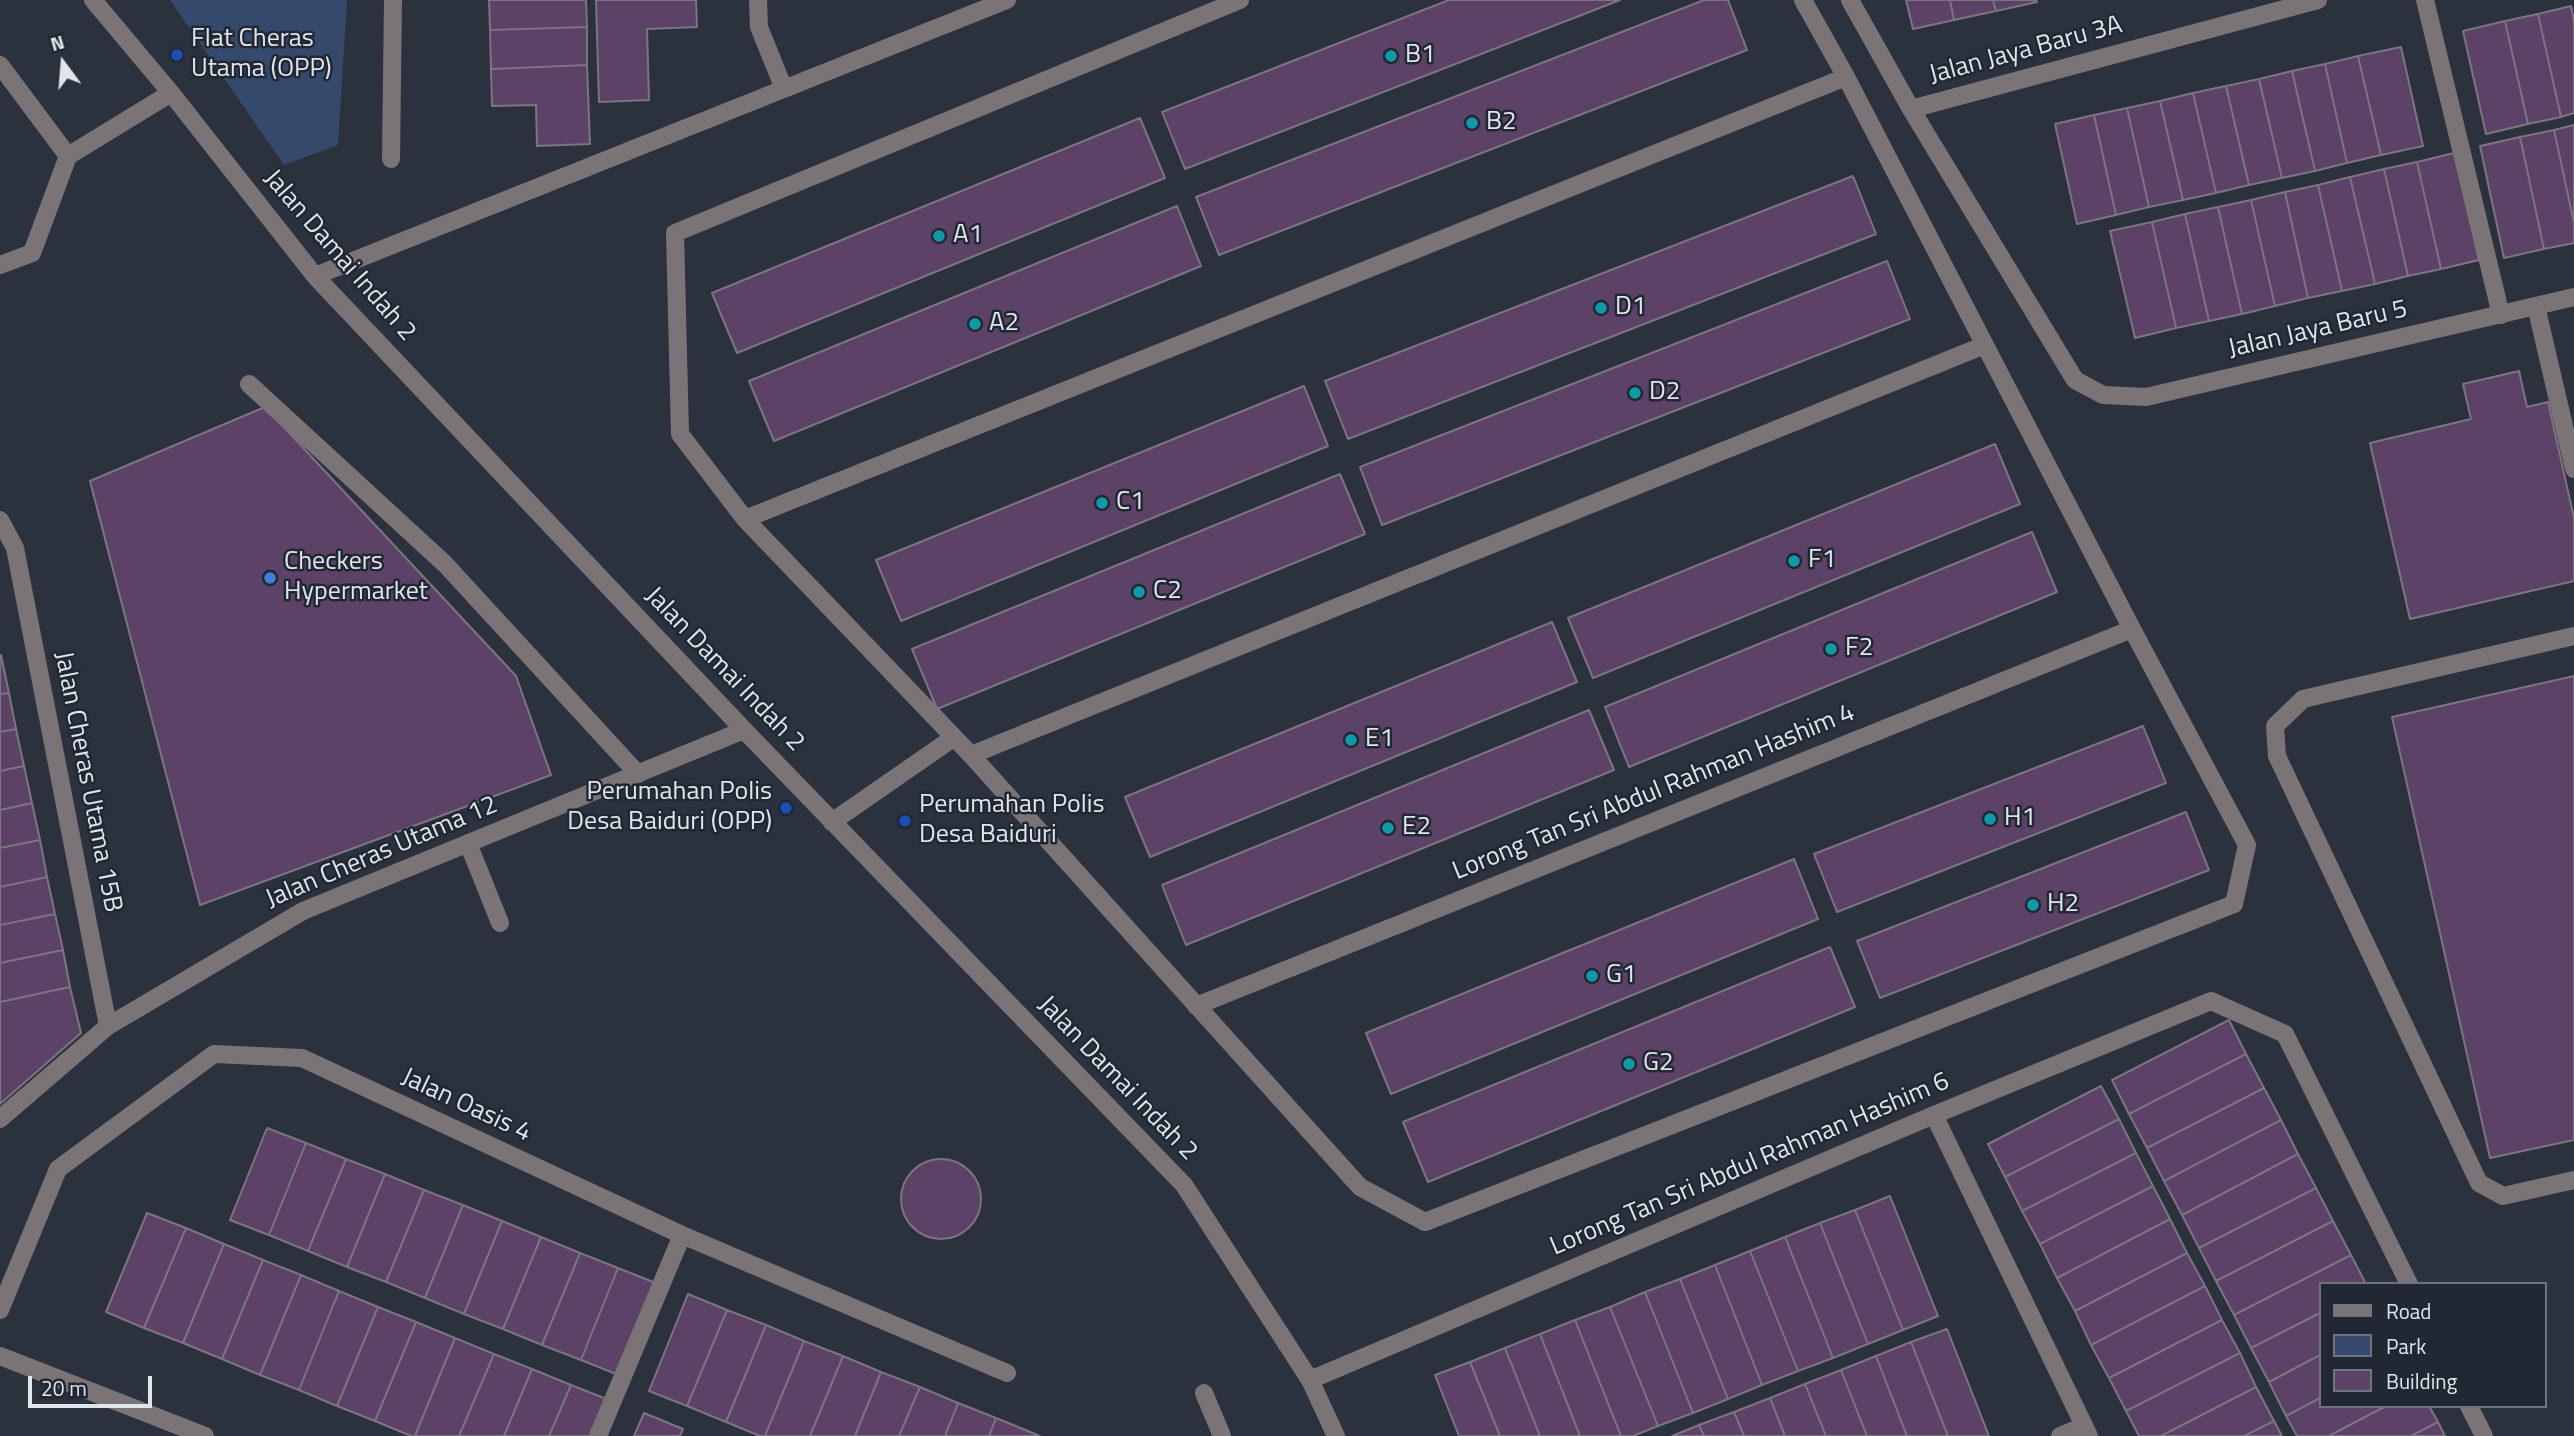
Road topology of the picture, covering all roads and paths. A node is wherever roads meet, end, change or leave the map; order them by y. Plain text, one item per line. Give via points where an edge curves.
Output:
1 (93, 0) edge
2 (393, 0) edge
3 (758, 0) edge
4 (1007, 0) edge
5 (1240, 0) edge
6 (1803, 0) edge
7 (1850, 0) edge
8 (2318, 0) edge
9 (2425, 0) edge
10 (0, 65) edge
11 (1846, 77) junction
12 (784, 89) junction
13 (171, 93) junction
14 (1911, 109) junction
15 (68, 156) junction
16 (391, 159) dead end
17 (0, 265) edge
18 (314, 275) junction
19 (2574, 297) edge
20 (2536, 306) junction
21 (2501, 315) junction
22 (1985, 345) junction
23 (249, 384) dead end
24 (2574, 469) edge
25 (745, 519) junction
26 (0, 520) edge
27 (2132, 629) junction
28 (2574, 636) edge
29 (744, 730) junction
30 (953, 737) junction
31 (971, 755) junction
32 (638, 774) junction
33 (832, 821) junction
34 (468, 843) junction
35 (500, 922) dead end
36 (1196, 1006) junction
37 (108, 1026) junction
38 (1934, 1115) junction
39 (0, 1119) edge
40 (2574, 1181) edge
41 (682, 1235) junction
42 (2408, 1282) edge
43 (0, 1310) edge
44 (0, 1356) edge
45 (1007, 1373) dead end
46 (1310, 1380) junction
47 (1204, 1393) dead end
48 (2470, 1408) edge
49 (2087, 1431) edge
50 (205, 1436) edge
51 (598, 1436) edge
52 (1222, 1436) edge
53 (1336, 1436) edge
54 (2060, 1436) edge
55 (2484, 1436) edge

1 - 13 street, Jalan Damai Indah 2
2 - 16 street
3 - 12 street via 759,27
4 - 12 street
5 - 25 street via 675,233 680,434
6 - 11 street
7 - 14 street
8 - 14 street, Jalan Jaya Baru 3A
9 - 21 street
10 - 15 street
11 - 22 street
11 - 25 street
12 - 18 street
13 - 15 street
13 - 18 street, Jalan Damai Indah 2
14 - 21 street, Jalan Jaya Baru 5 via 2075,380 2104,395 2146,397
15 - 17 street via 32,253
18 - 29 street, Jalan Damai Indah 2
19 - 20 street, Jalan Jaya Baru 5
20 - 21 street, Jalan Jaya Baru 5
20 - 24 street
22 - 27 street
22 - 31 street
23 - 32 street via 446,565
25 - 30 street
26 - 37 street, Jalan Cheras Utama 15B via 15,548
27 - 36 street, Lorong Tan Sri Abdul Rahman Hashim 4
27 - 36 street via 2247,845 2234,904 1425,1222 1360,1187
28 - 40 street via 2303,699 2275,726 2277,756 2479,1183 2502,1196
29 - 32 street, Jalan Cheras Utama 12
29 - 33 street, Jalan Damai Indah 2
30 - 31 street
30 - 33 street
31 - 36 street
32 - 34 street, Jalan Cheras Utama 12
33 - 46 street, Jalan Damai Indah 2 via 1184,1185
34 - 35 street
34 - 37 street, Jalan Cheras Utama 12 via 303,911
37 - 39 street, Jalan Cheras Utama 12
38 - 42 street, Lorong Tan Sri Abdul Rahman Hashim 6 via 2211,1001 2285,1034
38 - 46 street, Lorong Tan Sri Abdul Rahman Hashim 6
38 - 49 street
41 - 43 street, Jalan Oasis 4 via 302,1058 214,1054 58,1169
41 - 45 street, Jalan Oasis 4
41 - 51 street
44 - 50 street
46 - 53 street, Jalan Damai Indah 2
47 - 52 street
48 - 55 street
49 - 54 street

